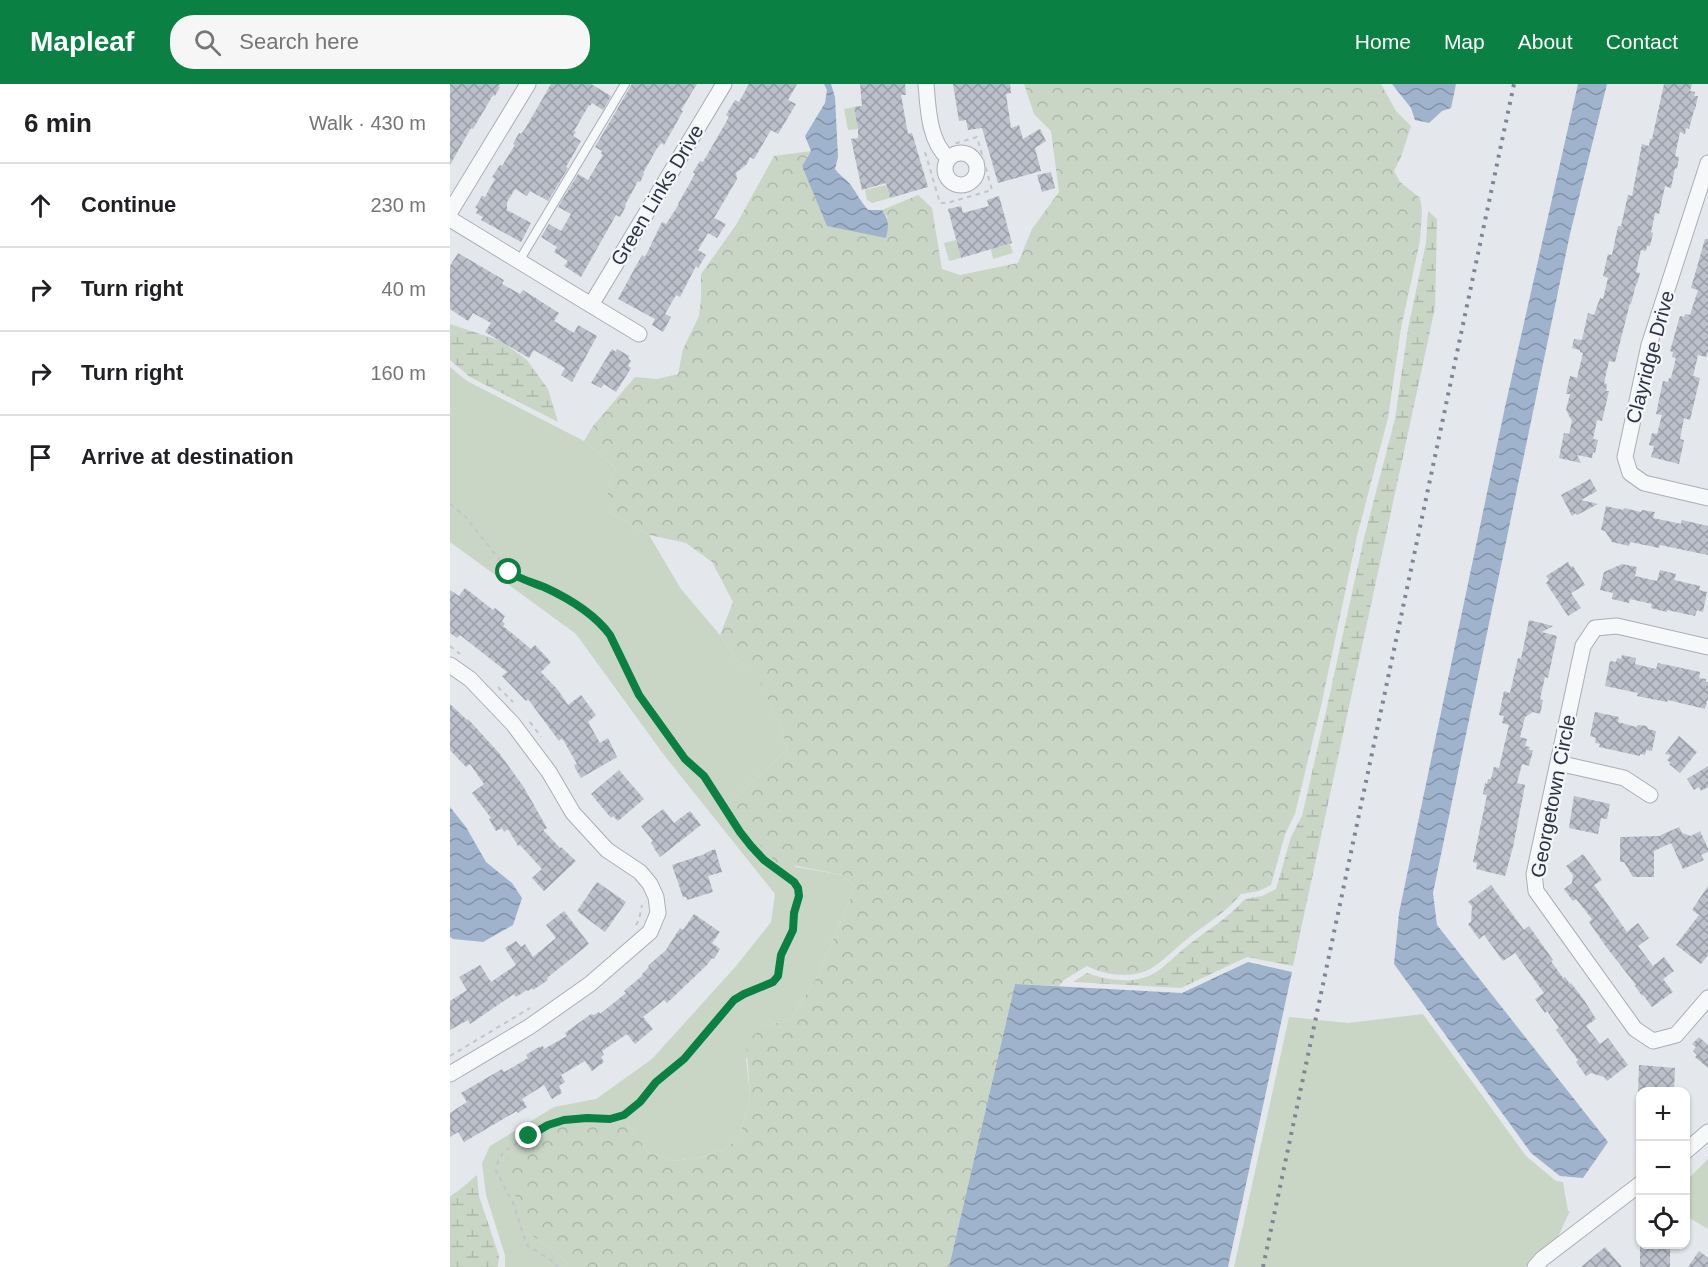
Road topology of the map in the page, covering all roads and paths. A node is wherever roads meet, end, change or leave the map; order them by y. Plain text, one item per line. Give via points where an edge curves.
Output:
1 (528, 84) edge
2 (625, 84) edge
3 (723, 84) edge
4 (926, 84) edge
5 (948, 158) dead end
6 (1708, 163) edge
7 (450, 213) edge
8 (450, 219) edge
9 (519, 261) junction
10 (591, 305) junction
11 (639, 334) dead end
12 (1708, 498) edge
13 (450, 504) edge
14 (450, 646) edge
15 (1708, 647) edge
16 (465, 658) dead end
17 (450, 665) edge
18 (494, 683) dead end
19 (514, 703) dead end
20 (528, 719) dead end
21 (542, 737) dead end
22 (1558, 763) junction
23 (1650, 795) dead end
24 (642, 900) dead end
25 (633, 928) dead end
26 (1708, 998) edge
27 (532, 1006) dead end
28 (450, 1056) edge
29 (450, 1074) edge
30 (1708, 1132) edge
31 (1690, 1147) edge
32 (1636, 1188) edge
33 (558, 1267) edge
34 (1535, 1267) edge

1 - 7 street
2 - 9 lane
3 - 10 street, Green Links Drive
4 - 5 street via 939,150
6 - 12 street, Clayridge Drive via 1649,345 1625,457 1630,473 1644,483
8 - 9 street
9 - 10 street
10 - 11 street
13 - 33 path via 465,516 509,572 556,593 604,627 639,695 685,759 704,776 751,846 798,888 793,930 773,982 734,1000 684,1059 624,1115 548,1125 514,1144 498,1161 496,1171 514,1205 528,1246
14 - 16 path
15 - 22 street, Georgetown Circle via 1617,626 1595,628 1583,646
17 - 29 street via 470,679 513,723 573,813 608,849 640,872 657,897 658,913 650,932 590,984 529,1027
18 - 19 path
20 - 21 path
22 - 23 street via 1624,778
22 - 26 street, Georgetown Circle via 1534,874 1536,891 1635,1029 1653,1041 1676,1035
24 - 25 path via 639,920
27 - 28 path
30 - 31 street
32 - 34 street

